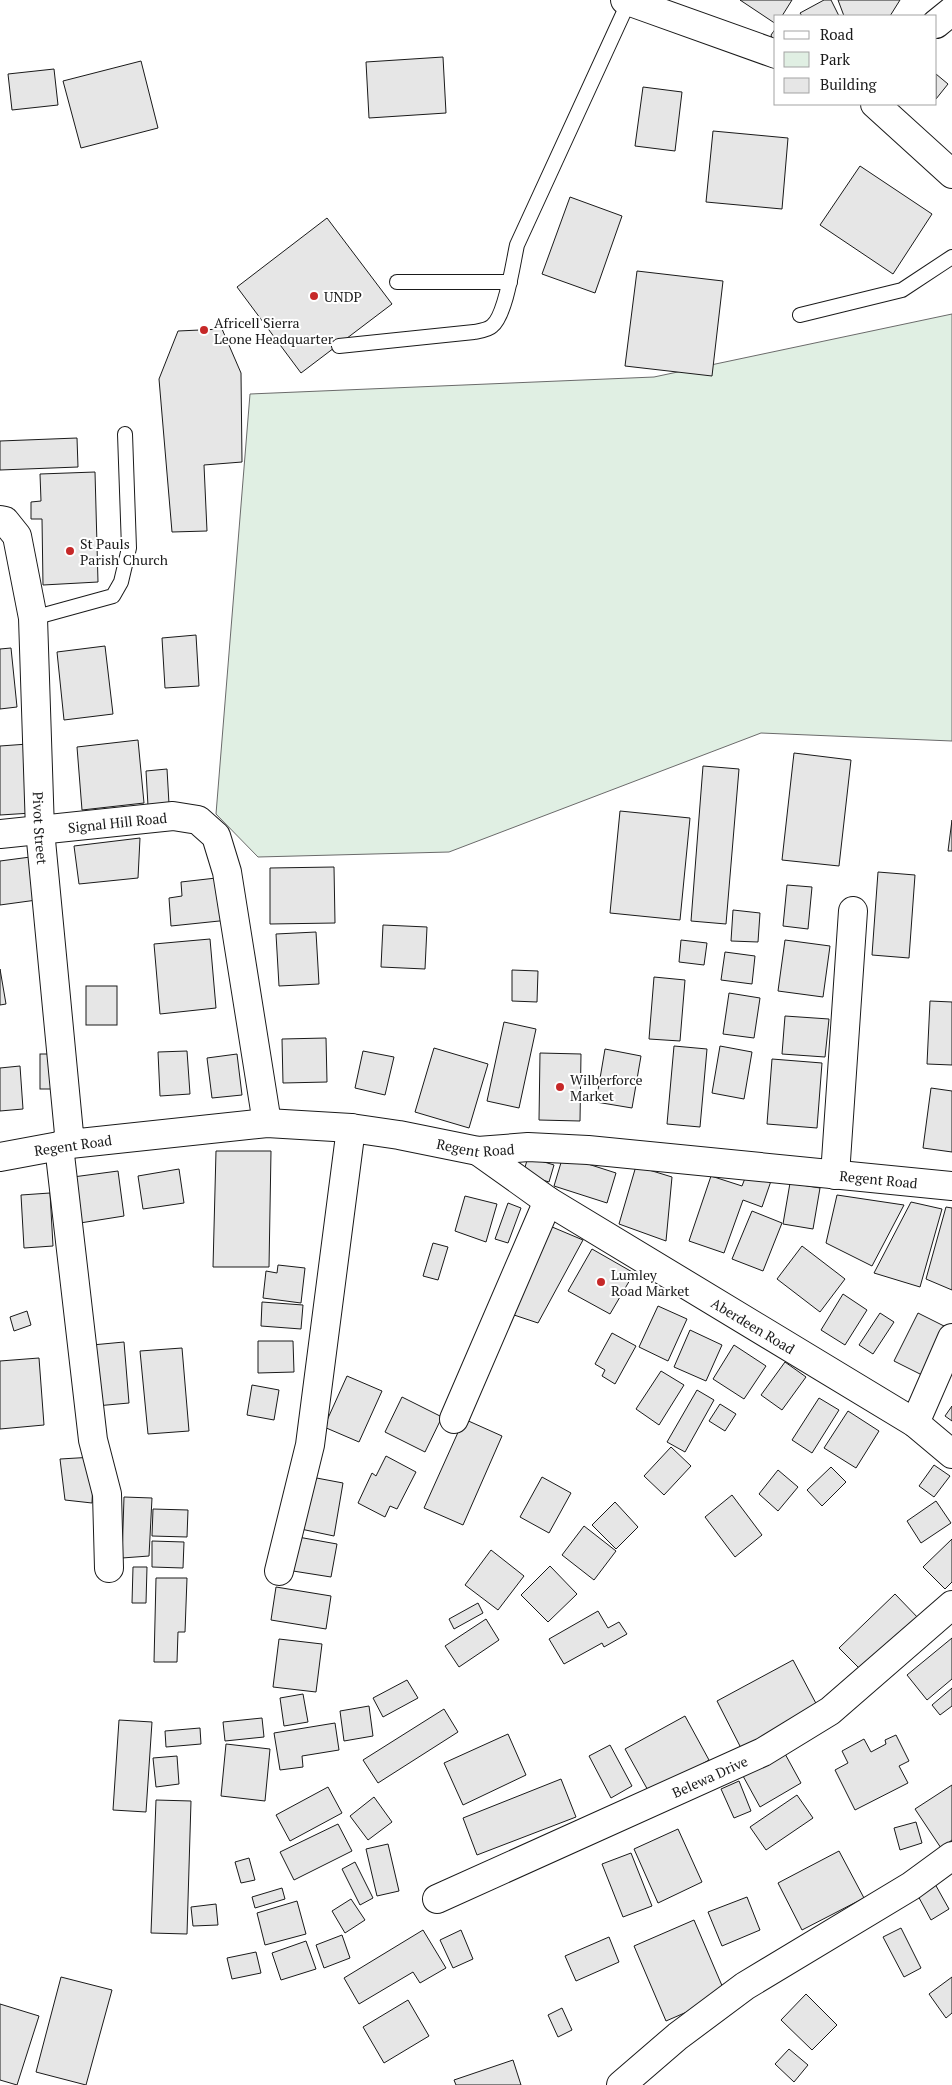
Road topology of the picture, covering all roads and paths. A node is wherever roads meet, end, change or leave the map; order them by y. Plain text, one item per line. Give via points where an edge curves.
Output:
1 (627, 1) edge
2 (952, 12) edge
3 (937, 23) edge
4 (774, 53) edge
5 (876, 105) edge
6 (952, 174) edge
7 (952, 257) edge
8 (397, 282) dead end
9 (510, 282) junction
10 (800, 315) dead end
11 (339, 346) dead end
12 (125, 434) dead end
13 (0, 520) edge
14 (33, 618) junction
15 (40, 830) junction
16 (0, 834) edge
17 (853, 911) dead end
18 (267, 1123) junction
19 (351, 1128) junction
20 (65, 1145) junction
21 (478, 1151) junction
22 (0, 1156) edge
23 (834, 1174) junction
24 (952, 1186) edge
25 (548, 1201) junction
26 (952, 1338) edge
27 (454, 1419) dead end
28 (915, 1423) junction
29 (952, 1454) edge
30 (109, 1568) dead end
31 (280, 1571) dead end
32 (952, 1605) edge
33 (952, 1856) edge
34 (437, 1899) dead end
35 (621, 2085) edge

1 - 4 street
1 - 9 lane via 517,245
2 - 3 street
5 - 6 street
7 - 10 lane via 902,290
8 - 9 lane
9 - 11 lane via 499,317 492,327 474,332
12 - 14 lane via 128,548 121,582 113,596
13 - 14 street, Pivot Street via 5,521 17,536
14 - 15 street, Pivot Street
15 - 16 street, Signal Hill Road
15 - 18 street, Signal Hill Road via 173,816 198,820 216,836 227,872
15 - 20 street, Pivot Street
17 - 23 street
18 - 19 street, Regent Road
18 - 20 street, Regent Road
19 - 21 street, Regent Road via 399,1134
19 - 31 street via 310,1444
20 - 22 street, Regent Road
20 - 30 street, Pivot Street via 93,1440 107,1494
21 - 23 street, Regent Road via 528,1147 588,1150
21 - 25 street, Aberdeen Road
23 - 24 street, Regent Road
25 - 27 street
25 - 28 street, Aberdeen Road
26 - 28 street
28 - 29 street, Aberdeen Road
32 - 34 street, Belewa Drive via 830,1711 763,1752
33 - 35 street via 911,1886 745,1986 678,2036

